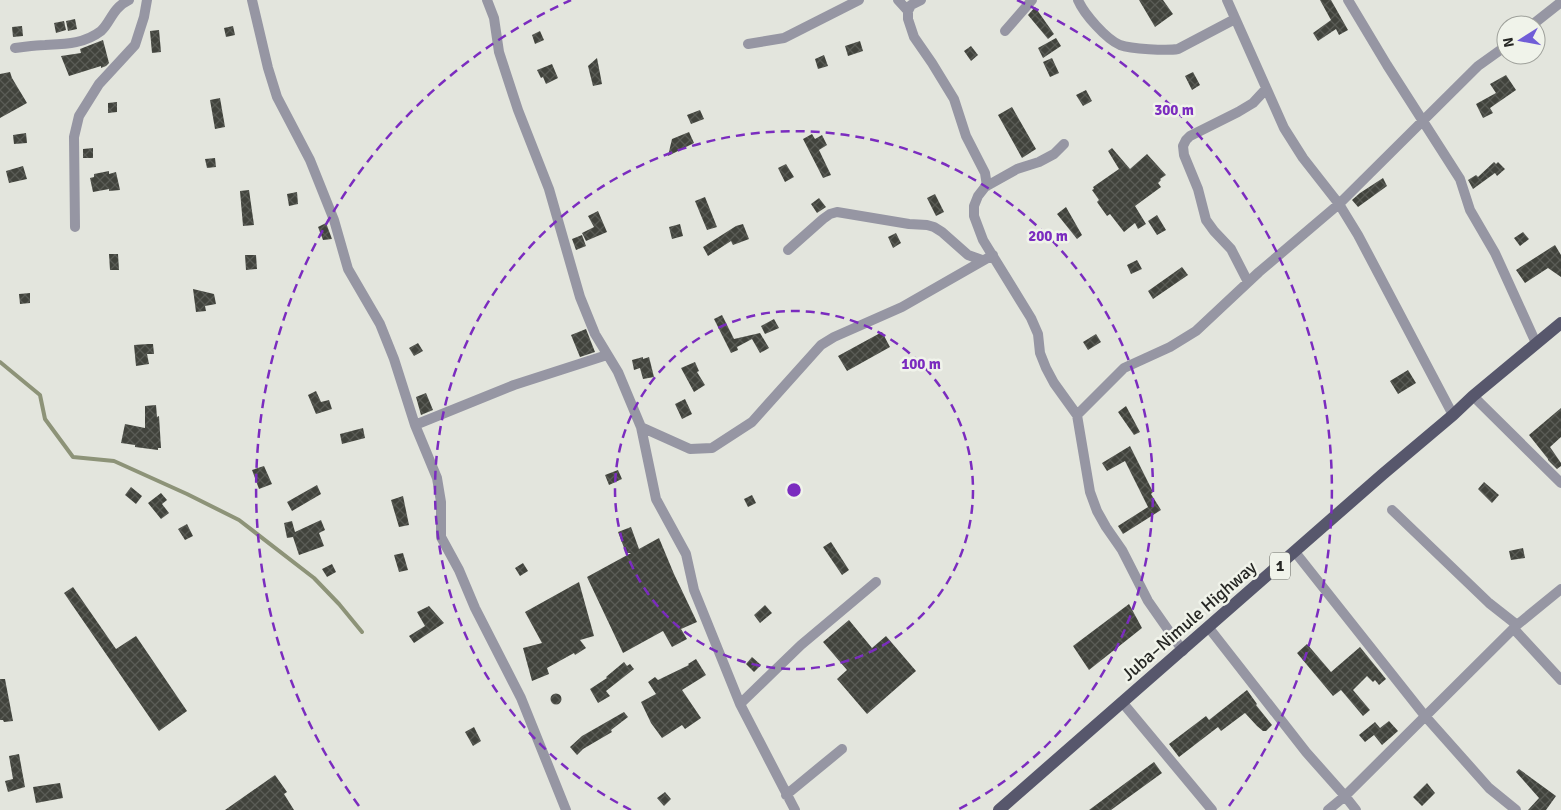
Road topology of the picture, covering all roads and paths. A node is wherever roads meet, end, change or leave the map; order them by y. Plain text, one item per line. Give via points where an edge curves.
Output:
1 (129, 0) edge
2 (147, 0) edge
3 (252, 0) edge
4 (487, 0) edge
5 (859, 0) edge
6 (898, 0) edge
7 (921, 0) edge
8 (1032, 0) edge
9 (1078, 0) edge
10 (1227, 0) edge
11 (1348, 0) edge
12 (1561, 2) edge
13 (908, 11) junction
14 (1545, 15) edge
15 (1234, 19) junction
16 (1005, 31) dead end
17 (748, 44) dead end
18 (15, 48) dead end
19 (1496, 53) edge
20 (1266, 89) junction
21 (1422, 121) junction
22 (1064, 144) dead end
23 (987, 186) junction
24 (1339, 204) junction
25 (75, 227) dead end
26 (788, 250) dead end
27 (993, 255) junction
28 (982, 260) junction
29 (1248, 282) junction
30 (1561, 323) edge
31 (1536, 343) junction
32 (607, 355) junction
33 (1473, 396) junction
34 (1077, 415) junction
35 (1453, 415) junction
36 (415, 425) junction
37 (641, 427) junction
38 (1561, 483) edge
39 (1392, 510) dead end
40 (1295, 552) junction
41 (876, 582) dead end
42 (1561, 589) edge
43 (1515, 627) junction
44 (1208, 628) junction
45 (1183, 651) junction
46 (1561, 680) edge
47 (1122, 702) junction
48 (740, 704) junction
49 (1425, 716) junction
50 (842, 750) dead end
51 (786, 795) junction
52 (1345, 796) junction
53 (566, 810) edge
54 (794, 810) edge
55 (1000, 810) edge
56 (1212, 810) edge
57 (1328, 810) edge
58 (1356, 810) edge
59 (1516, 810) edge

1 - 18 street via 112,13 102,30 87,40
2 - 25 street via 135,44 99,84 78,116 74,137
3 - 36 street via 278,97 310,160 334,220 348,269 380,324
4 - 32 street via 494,18 499,52 550,189 580,297
5 - 17 street via 784,38
6 - 13 street
7 - 13 street
8 - 16 street
9 - 15 street via 1088,17 1109,38 1121,45 1143,48 1178,49
10 - 15 street
11 - 21 street
12 - 14 street
13 - 23 street via 914,37 954,98 966,136 985,173
15 - 20 street
19 - 21 street via 1478,66
20 - 24 street via 1293,143
20 - 29 street via 1238,112 1190,136 1183,146 1206,220 1231,249
21 - 24 street
21 - 31 street via 1460,179 1470,210 1495,254
22 - 23 street via 1054,154
23 - 27 street via 978,196 974,216
24 - 29 street
24 - 35 street via 1369,254
26 - 28 street via 823,219 838,212 934,227 968,255
27 - 28 street
27 - 34 street via 1031,318 1038,334 1040,353 1054,383
28 - 37 street via 902,306 821,345 752,422 712,448 690,449
29 - 34 street via 1196,330 1170,348 1124,368
30 - 31 main road, Juba–Nimule Highway / 1
31 - 33 main road, Juba–Nimule Highway / 1
32 - 36 street via 514,385
32 - 37 street via 618,372
33 - 35 main road, Juba–Nimule Highway / 1
33 - 38 street
34 - 45 street via 1090,492 1097,511 1122,550 1148,601
35 - 40 main road, Juba–Nimule Highway / 1
36 - 53 street via 437,478 441,537 521,698
37 - 48 street via 656,498 686,554 694,590
39 - 43 street
40 - 44 main road, Juba–Nimule Highway / 1
40 - 49 street
41 - 48 street via 801,645
42 - 43 street
43 - 46 street
43 - 49 street
44 - 45 main road, Juba–Nimule Highway / 1
44 - 52 street
45 - 47 main road, Juba–Nimule Highway / 1
47 - 55 main road, Juba–Nimule Highway / 1
47 - 56 street
48 - 51 street
49 - 52 street
49 - 59 street via 1489,788
50 - 51 street
51 - 54 street
52 - 57 street
52 - 58 street

